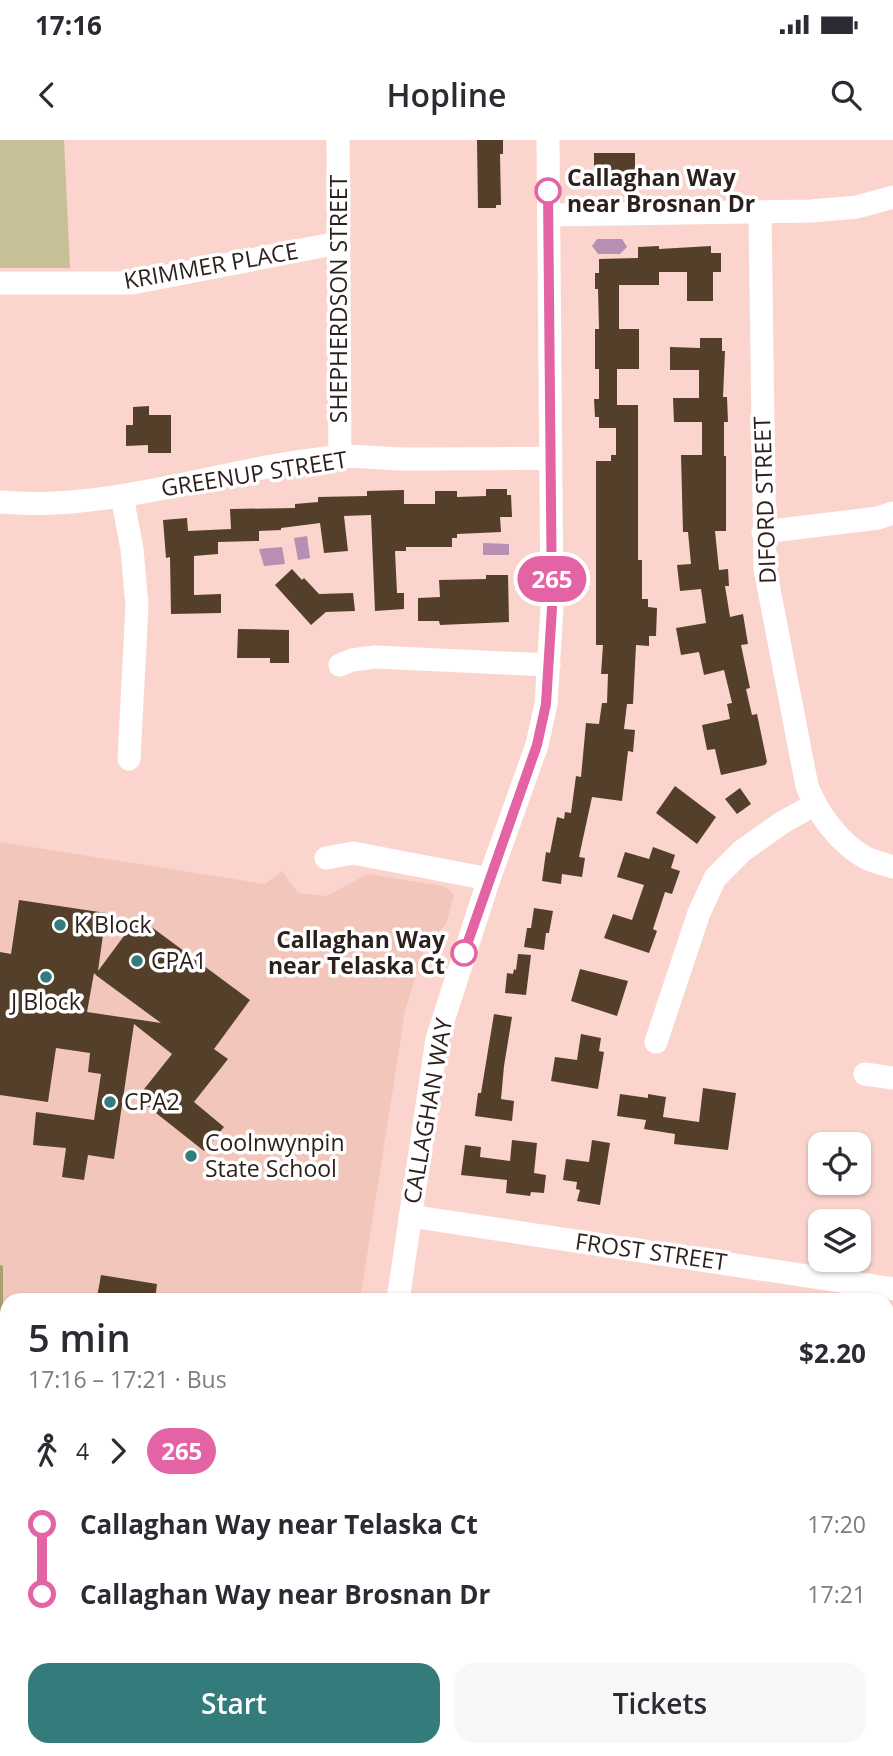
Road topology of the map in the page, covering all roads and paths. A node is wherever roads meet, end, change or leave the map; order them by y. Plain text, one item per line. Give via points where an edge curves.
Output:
1 (338, 140) edge
2 (548, 140) edge
3 (893, 197) edge
4 (760, 213) junction
5 (549, 215) junction
6 (338, 243) junction
7 (0, 283) edge
8 (340, 457) junction
9 (550, 458) junction
10 (122, 496) junction
11 (0, 502) edge
12 (893, 513) edge
13 (762, 533) junction
14 (340, 665) dead end
15 (549, 665) junction
16 (129, 759) dead end
17 (814, 805) junction
18 (326, 858) dead end
19 (893, 867) edge
20 (489, 879) junction
21 (656, 1042) dead end
22 (865, 1073) dead end
23 (893, 1078) edge
24 (410, 1216) junction
25 (893, 1289) edge
26 (399, 1293) edge

1 - 6 street, SHEPHERDSON STREET
2 - 5 street, CALLAGHAN WAY
3 - 4 street via 857,206
4 - 5 street
4 - 13 street, DIFORD STREET
5 - 9 street, CALLAGHAN WAY
6 - 7 street, KRIMMER PLACE via 132,283
6 - 8 street, SHEPHERDSON STREET
8 - 9 street, GREENUP STREET
8 - 10 street, GREENUP STREET
9 - 15 street, CALLAGHAN WAY
10 - 11 street, GREENUP STREET via 29,505
10 - 16 street via 137,606
12 - 13 street
13 - 17 street, DIFORD STREET via 771,606
14 - 15 street via 375,657
15 - 20 street, CALLAGHAN WAY via 537,745
17 - 19 street, DIFORD STREET via 837,835 866,858
17 - 21 street via 742,851 715,878
18 - 20 street via 354,853
20 - 24 street, CALLAGHAN WAY via 437,1039
22 - 23 street
24 - 25 street, FROST STREET
24 - 26 street, CALLAGHAN WAY

